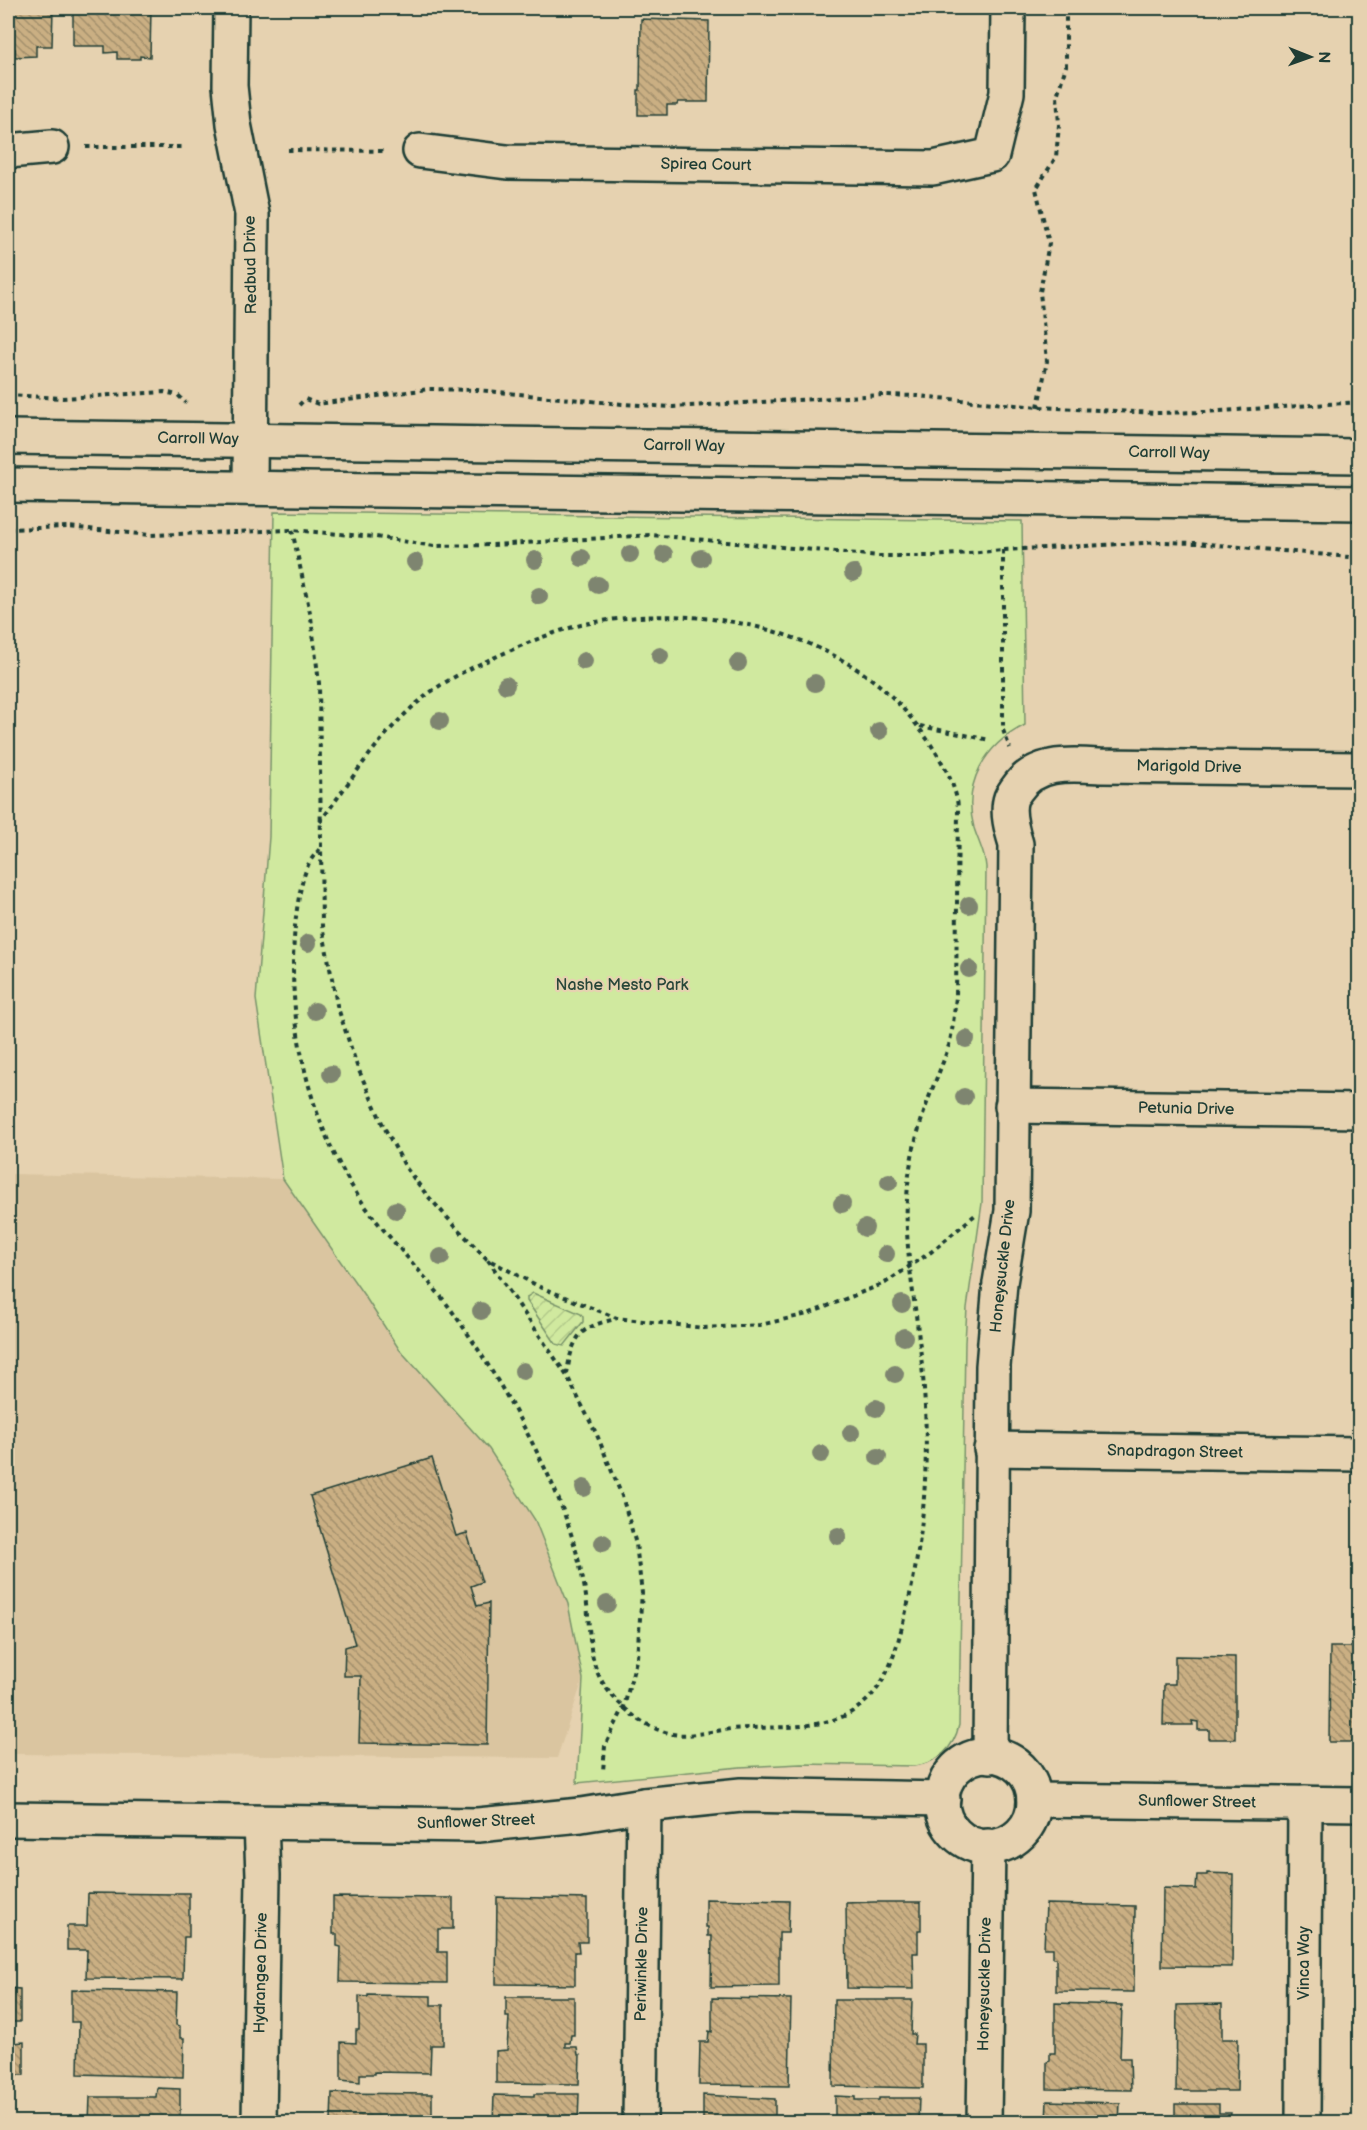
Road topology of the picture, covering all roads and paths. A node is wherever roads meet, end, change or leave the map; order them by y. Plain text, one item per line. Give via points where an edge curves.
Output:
1 (231, 8) edge
2 (1008, 8) edge
3 (1066, 8) edge
4 (52, 147) joint
5 (184, 147) dead end
6 (288, 150) dead end
7 (8, 151) edge
8 (420, 151) joint
9 (8, 395) edge
10 (1359, 402) edge
11 (186, 403) dead end
12 (297, 406) dead end
13 (1038, 406) junction
14 (8, 437) edge
15 (251, 440) junction
16 (1359, 456) edge
17 (8, 485) edge
18 (250, 488) junction
19 (1359, 503) edge
20 (8, 529) edge
21 (292, 530) junction
22 (1003, 550) junction
23 (1359, 558) edge
24 (919, 725) junction
25 (990, 740) dead end
26 (1359, 769) edge
27 (1023, 780) junction
28 (320, 822) junction
29 (321, 847) junction
30 (1012, 1106) junction
31 (1359, 1111) edge
32 (975, 1214) dead end
33 (488, 1259) junction
34 (909, 1267) junction
35 (617, 1318) junction
36 (567, 1376) junction
37 (991, 1449) junction
38 (1359, 1454) edge
39 (624, 1707) junction
40 (990, 1756) junction
41 (603, 1771) dead end
42 (943, 1799) junction
43 (1034, 1800) junction
44 (1305, 1803) junction
45 (1359, 1804) edge
46 (644, 1805) junction
47 (8, 1819) edge
48 (261, 1824) junction
49 (988, 1846) junction
50 (259, 2122) edge
51 (640, 2122) edge
52 (984, 2122) edge
53 (1303, 2122) edge

1 - 15 street, Redbud Drive via 230,86 252,214
2 - 8 street, Spirea Court via 1007,93 992,155 933,168 507,162
3 - 13 path via 1066,66 1057,96 1056,157 1036,189 1049,243 1040,292 1047,361
4 - 5 path
4 - 7 street
6 - 8 path
9 - 11 path via 62,398 164,392 178,395
10 - 13 path via 1156,413
12 - 13 path via 305,399 318,404 429,389 673,407 884,395
14 - 15 street, Carroll Way
15 - 16 street, Carroll Way
15 - 18 street, Redbud Drive
17 - 18 street
18 - 19 street
20 - 21 path via 68,527 150,535
21 - 22 path via 434,546 651,536 879,556
21 - 28 path via 311,617 319,683
22 - 23 path via 1163,542
22 - 27 path via 1003,730
24 - 25 path
24 - 28 path via 888,692 858,669 789,636 702,617 629,617 531,641 433,691 398,721
24 - 34 path via 958,799 956,997 950,1040 911,1161 907,1202
26 - 27 street, Marigold Drive via 1067,764 1043,768
27 - 30 street, Honeysuckle Drive via 1011,799 1016,844
28 - 29 path
29 - 33 path via 322,926 338,1005 357,1066 406,1168
29 - 39 path via 309,864 300,898 293,976 300,1056 319,1118 344,1174 384,1231 450,1309 527,1433 559,1499 580,1564 594,1668 600,1682
30 - 31 street, Petunia Drive
30 - 37 street, Honeysuckle Drive via 1012,1211 1000,1283
32 - 34 path
33 - 35 path via 540,1287
33 - 36 path
34 - 35 path via 885,1283 808,1314 760,1325 704,1328
34 - 39 path via 923,1382 924,1512 912,1589 888,1674 850,1713 805,1725 672,1734 633,1716
35 - 36 path via 587,1328 576,1341
36 - 39 path via 622,1496 637,1552 641,1624
37 - 38 street, Snapdragon Street
37 - 40 street, Honeysuckle Drive
39 - 41 path via 606,1746
40 - 42 street via 969,1759 957,1767 948,1778
40 - 43 street via 1011,1761 1023,1771
42 - 46 street, Sunflower Street via 741,1795
42 - 49 street via 946,1820 954,1832 967,1842
43 - 44 street, Sunflower Street
43 - 49 street via 1024,1829 1012,1840
44 - 45 street, Sunflower Street
44 - 53 street, Vinca Way
46 - 48 street, Sunflower Street via 570,1817 478,1825
46 - 51 street, Periwinkle Drive
47 - 48 street, Sunflower Street
48 - 50 street, Hydrangea Drive
49 - 52 street, Honeysuckle Drive

